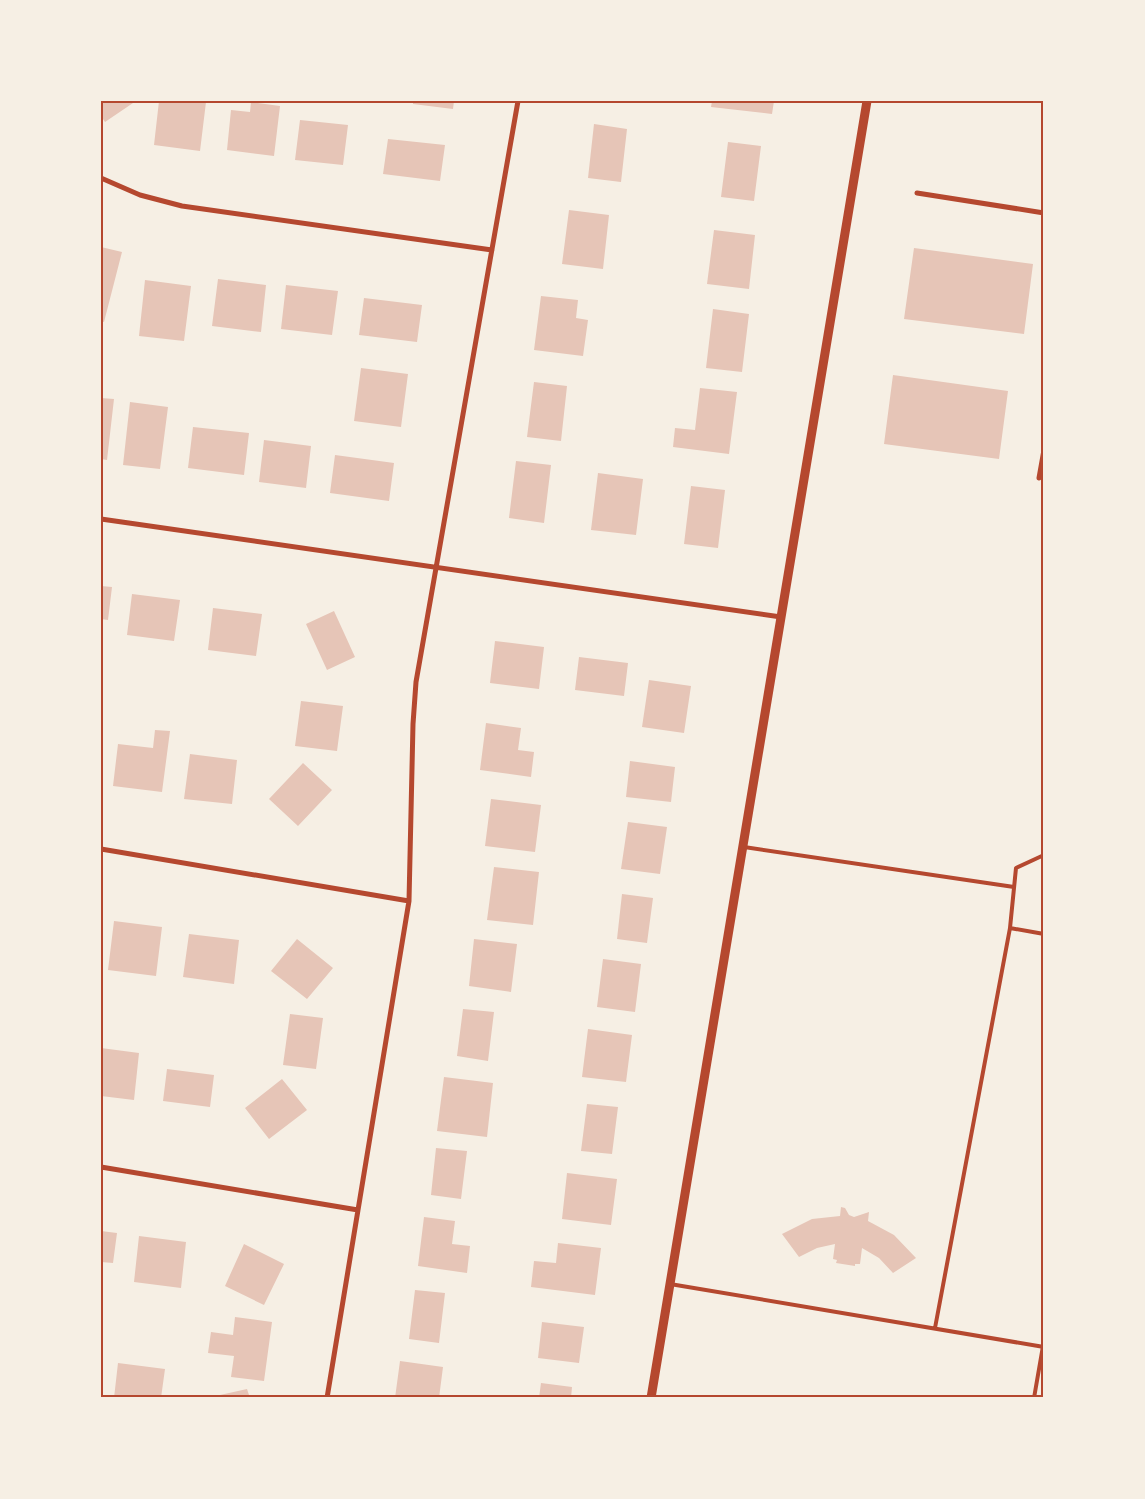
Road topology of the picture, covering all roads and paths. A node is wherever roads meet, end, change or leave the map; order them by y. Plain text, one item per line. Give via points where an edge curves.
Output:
1 (518, 101) edge
2 (867, 101) edge
3 (101, 178) edge
4 (917, 193) dead end
5 (1044, 213) edge
6 (492, 250) junction
7 (1044, 450) edge
8 (1039, 478) dead end
9 (101, 519) edge
10 (436, 568) junction
11 (781, 617) junction
12 (743, 846) junction
13 (101, 849) edge
14 (1044, 855) edge
15 (1014, 887) junction
16 (409, 901) junction
17 (1010, 928) junction
18 (1044, 934) edge
19 (101, 1167) edge
20 (358, 1210) junction
21 (670, 1284) junction
22 (935, 1328) junction
23 (1043, 1346) edge
24 (654, 1397) edge
25 (327, 1398) edge
26 (1034, 1398) edge

1 - 6 street
2 - 11 street
3 - 6 street via 140,195 182,206
4 - 5 street
6 - 10 street
7 - 8 street
9 - 10 street
10 - 11 street
10 - 16 street via 416,682
11 - 12 street
12 - 15 lane
12 - 21 street
13 - 16 street
14 - 15 lane via 1016,868
15 - 17 lane
16 - 20 street
17 - 18 lane
17 - 22 lane
19 - 20 street
20 - 25 street
21 - 22 lane
21 - 24 street
22 - 23 lane
23 - 26 lane

